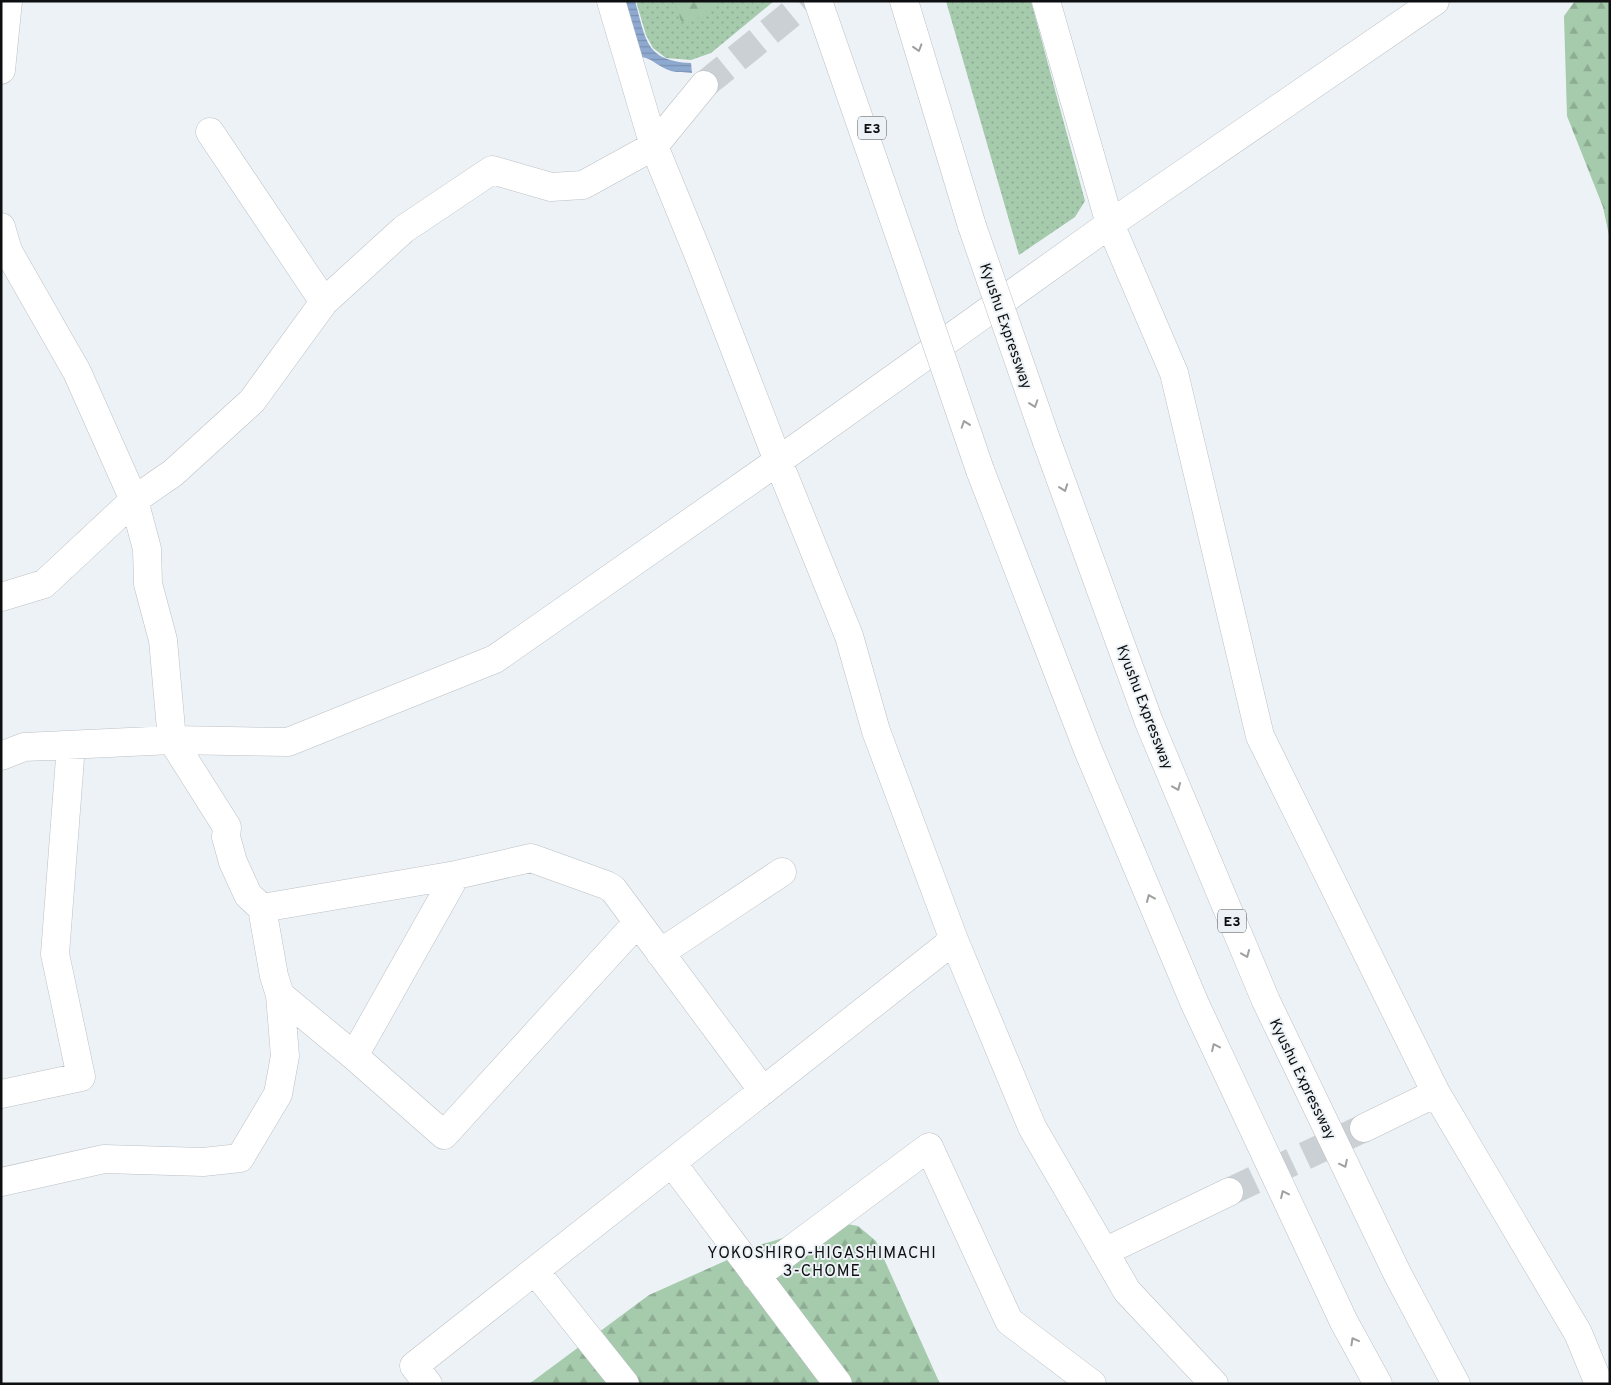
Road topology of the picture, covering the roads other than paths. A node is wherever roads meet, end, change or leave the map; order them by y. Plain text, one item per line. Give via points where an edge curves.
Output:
1 (8, 1) edge
2 (611, 1) edge
3 (818, 1) edge
4 (838, 1) edge
5 (904, 1) edge
6 (1046, 1) edge
7 (1435, 1) edge
8 (1, 70) edge
9 (704, 85) tunnel mouth
10 (210, 132) dead end
11 (654, 146) junction
12 (1110, 224) junction
13 (1, 227) edge
14 (906, 254) junction
15 (324, 302) junction
16 (778, 461) junction
17 (134, 500) junction
18 (1, 598) edge
19 (172, 740) junction
20 (71, 745) junction
21 (1, 756) edge
22 (782, 872) dead end
23 (456, 875) junction
24 (262, 908) junction
25 (637, 923) junction
26 (954, 940) junction
27 (660, 953) junction
28 (280, 995) junction
29 (354, 1056) junction
30 (763, 1091) junction
31 (1436, 1092) junction
32 (1, 1094) edge
33 (1364, 1128) tunnel mouth
34 (672, 1163) junction
35 (1, 1182) edge
36 (1229, 1192) tunnel mouth
37 (1104, 1252) junction
38 (535, 1271) junction
39 (756, 1276) junction
40 (832, 1382) edge
41 (428, 1384) edge
42 (624, 1384) edge
43 (1092, 1384) edge
44 (1214, 1384) edge
45 (1378, 1384) edge
46 (1456, 1384) edge
47 (1599, 1384) edge

1 - 8 main road
2 - 11 main road
3 - 14 main road
4 - 14 main road, E3
5 -> 46 main road, Kyushu Expressway / E3, bridge via 972,226 1150,722 1266,1001 1398,1275
6 - 12 main road
7 - 12 main road
9 - 11 main road
10 - 15 main road
11 - 15 main road via 583,185 551,187 492,170 404,229
11 - 16 main road
12 - 16 main road
12 - 31 main road via 1174,373 1260,736
13 - 17 main road via 8,252 77,372
45 -> 14 main road, E3, bridge via 1344,1322 1195,1004 1088,750 980,470
15 - 17 main road via 252,401 173,473
16 - 19 main road via 494,659 288,742
16 - 26 main road via 848,636 876,731
17 - 18 main road via 44,584
17 - 19 main road via 147,548 148,584 163,640
19 - 20 main road
19 - 24 main road via 227,827 226,838 232,862 248,895
20 - 21 main road via 24,747
20 - 32 main road via 55,954 81,1077
22 - 27 main road
23 - 24 main road
23 - 25 main road via 531,858 613,889
23 - 29 main road
24 - 28 main road
25 - 27 main road
25 - 29 main road via 444,1135
26 - 30 main road
26 - 37 main road via 1032,1127
27 - 30 main road
28 - 29 main road
28 - 35 main road via 285,1056 278,1094 240,1158 203,1162 104,1159
30 - 34 main road
31 - 33 main road
31 - 47 main road via 1578,1333
34 - 38 main road
34 - 39 main road
36 - 37 main road
37 - 44 main road via 1127,1291
38 - 41 main road via 414,1366
38 - 42 main road
39 - 40 main road
39 - 43 main road via 929,1147 1009,1321

